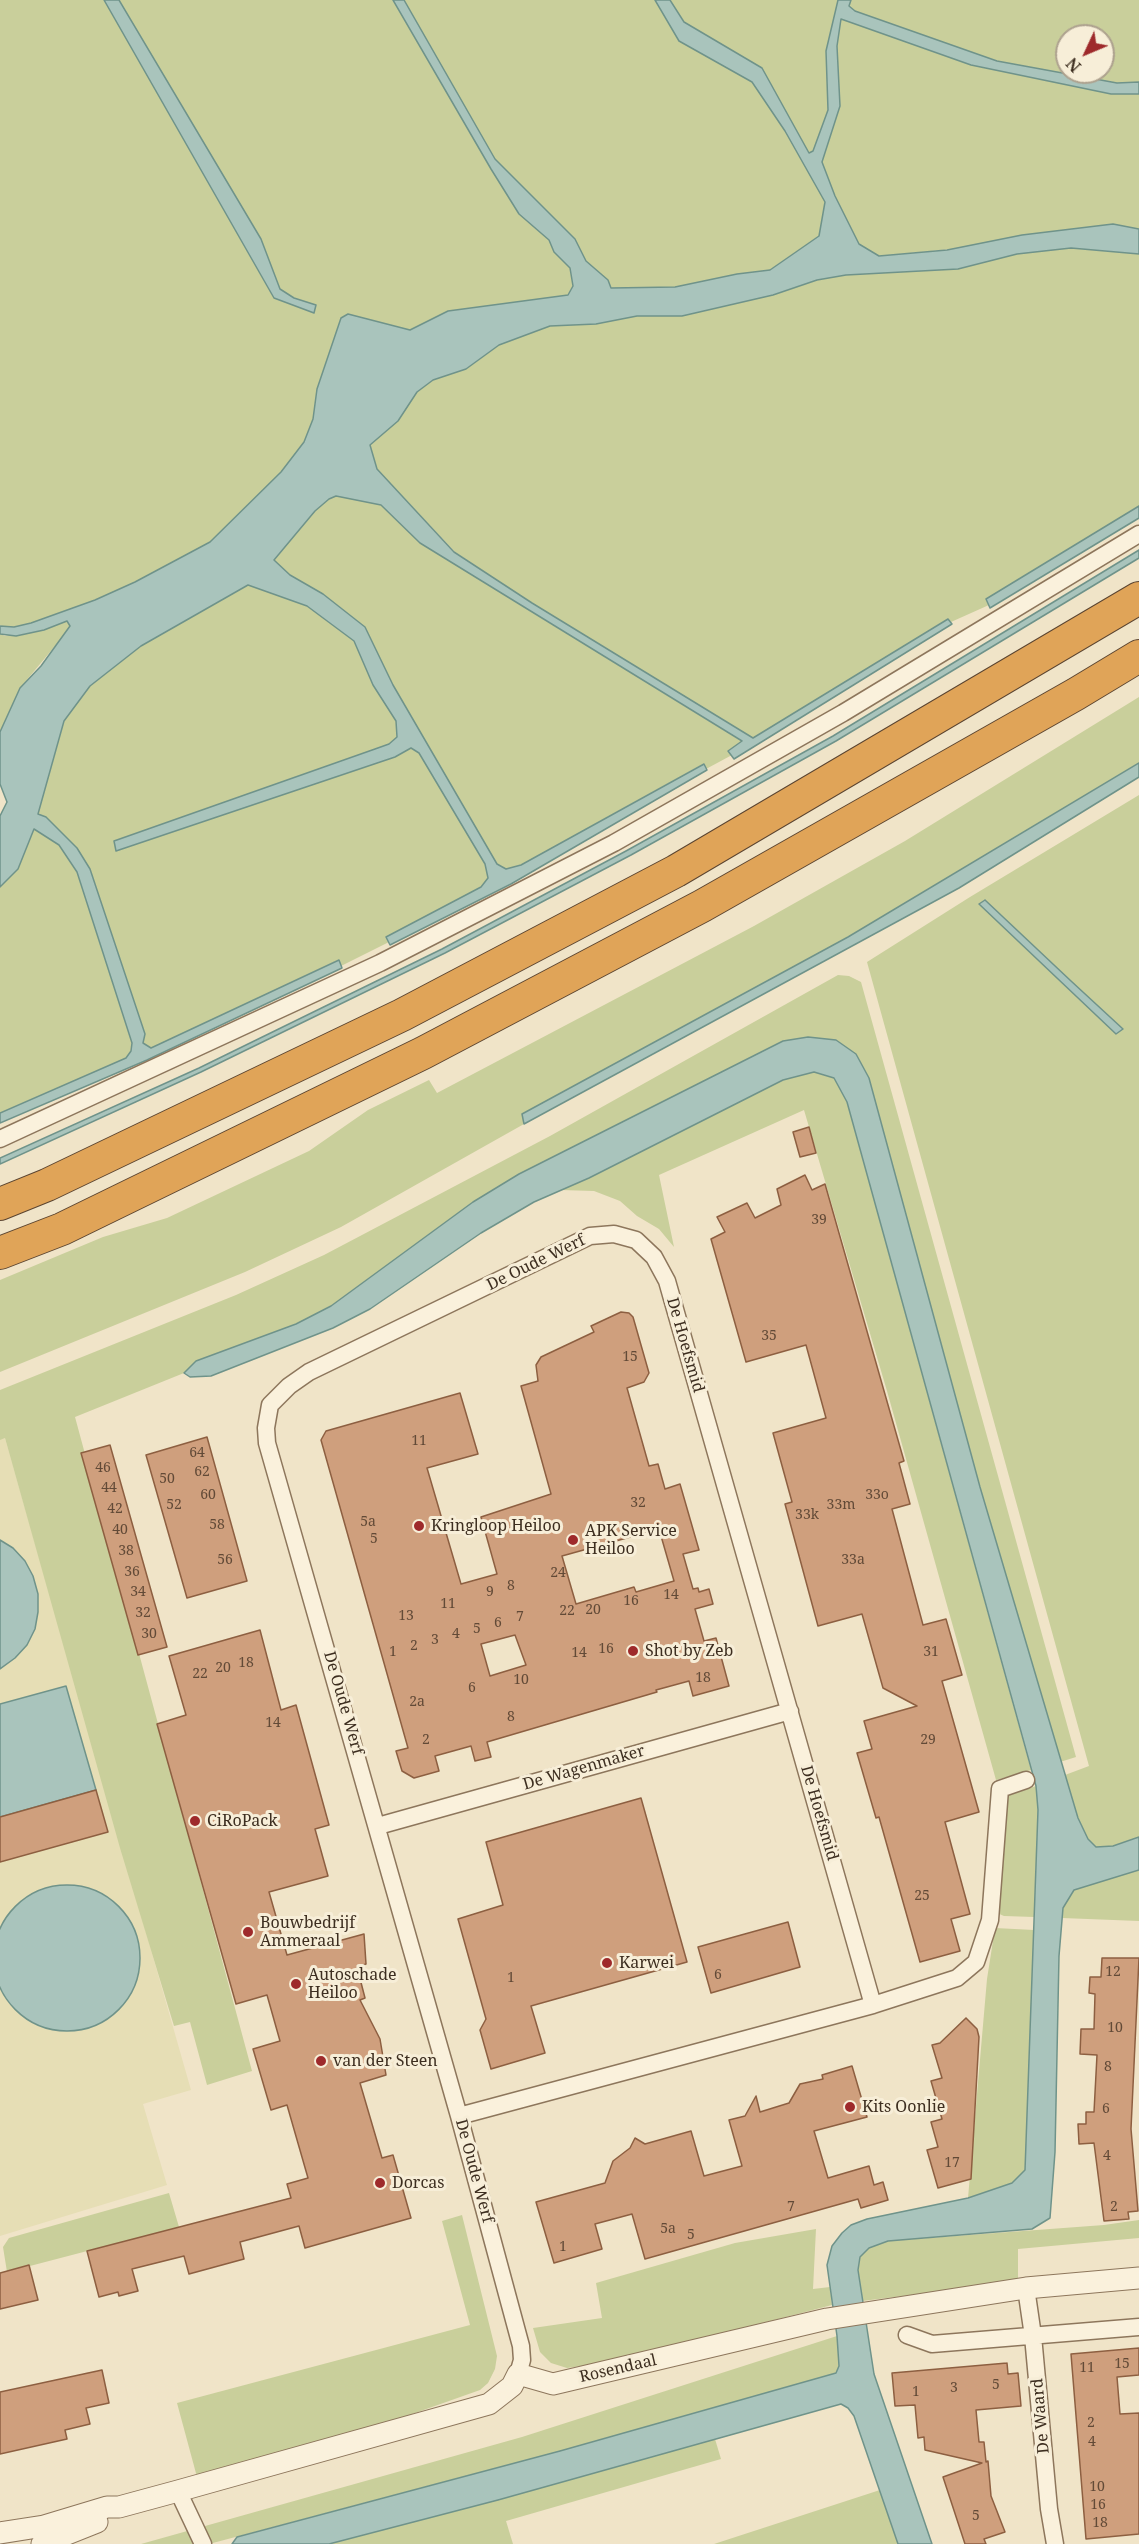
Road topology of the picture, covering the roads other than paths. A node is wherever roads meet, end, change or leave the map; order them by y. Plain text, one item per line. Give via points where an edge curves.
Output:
1 (1139, 534) edge
2 (1139, 598) edge
3 (1139, 656) edge
4 (0, 1139) edge
5 (0, 1204) edge
6 (614, 1234) joint
7 (0, 1253) edge
8 (790, 1710) junction
9 (1026, 1780) dead end
10 (378, 1826) junction
11 (873, 2005) junction
12 (459, 2116) junction
13 (1139, 2278) edge
14 (1026, 2288) junction
15 (1139, 2327) edge
16 (907, 2335) dead end
17 (1033, 2336) junction
18 (518, 2374) junction
19 (178, 2491) junction
20 (119, 2507) junction
21 (0, 2533) edge
22 (42, 2544) edge
23 (203, 2544) edge
24 (1055, 2544) edge

1 - 4 street via 843,713 614,843 380,963
2 - 5 highway via 676,871 402,1015
3 - 7 highway via 702,906 433,1047 62,1229
6 - 8 street, De Hoefsmid via 636,1240 654,1257 667,1281
6 - 10 street, De Oude Werf via 590,1236 309,1372 270,1405 267,1443
8 - 10 street, De Wagenmaker
8 - 11 street, De Hoefsmid
9 - 11 street via 1000,1790 990,1920 976,1962 957,1978
10 - 12 street, De Oude Werf
11 - 12 street
12 - 18 street, De Oude Werf via 521,2346
13 - 14 street, Rosendaal
14 - 17 street, De Waard
14 - 18 street, Rosendaal via 826,2319 553,2384
15 - 17 street
16 - 17 street via 932,2344
17 - 24 street, De Waard
18 - 19 street via 512,2386 489,2404
19 - 20 street
19 - 23 street
20 - 21 street
20 - 22 street via 112,2515

